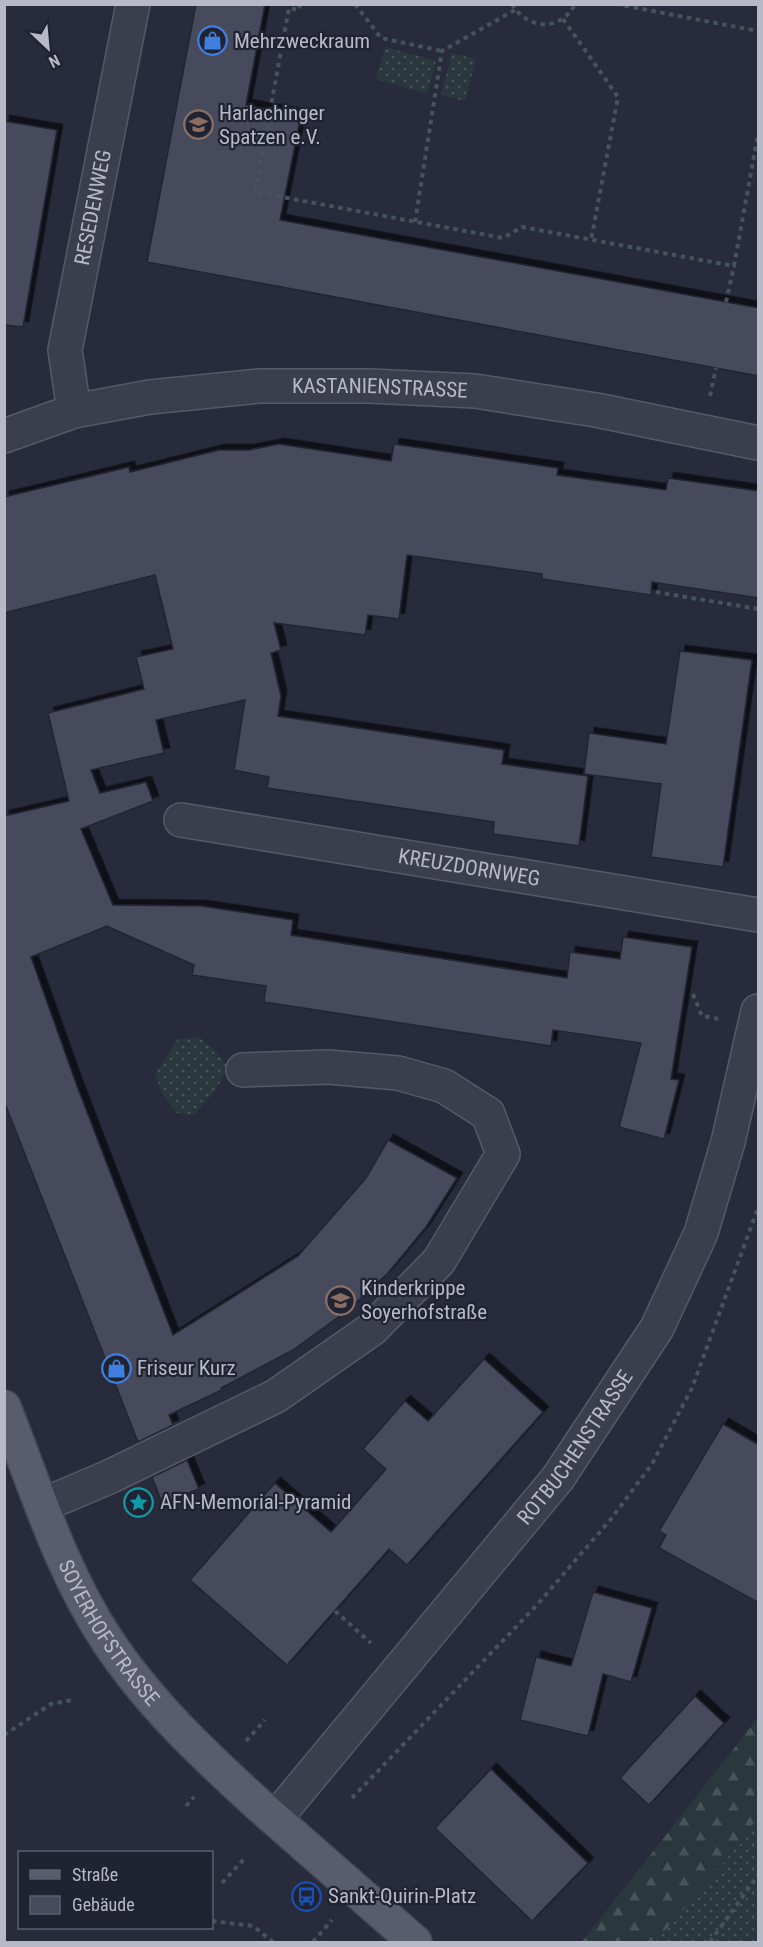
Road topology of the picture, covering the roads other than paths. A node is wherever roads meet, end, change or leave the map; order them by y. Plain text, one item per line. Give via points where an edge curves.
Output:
1 (133, 4) edge
2 (74, 411) junction
3 (4, 436) edge
4 (759, 443) edge
5 (181, 820) dead end
6 (759, 915) edge
7 (759, 1011) edge
8 (243, 1070) dead end
9 (4, 1407) edge
10 (43, 1505) junction
11 (275, 1819) junction
12 (415, 1942) edge

1 - 2 street, RESEDENWEG via 65,350
2 - 3 street, KASTANIENSTRASSE
2 - 4 street, KASTANIENSTRASSE via 150,397 259,386 393,387 475,391 596,410
5 - 6 street, KREUZDORNWEG
7 - 11 street, ROTBUCHENSTRASSE via 728,1142 701,1233 651,1338 558,1478
8 - 10 street via 339,1068 398,1073 444,1086 488,1114 503,1154 439,1261 372,1329 276,1396
9 - 10 main road, SOYERHOFSTRASSE
10 - 11 main road, SOYERHOFSTRASSE via 70,1573 124,1664 168,1718
11 - 12 main road

